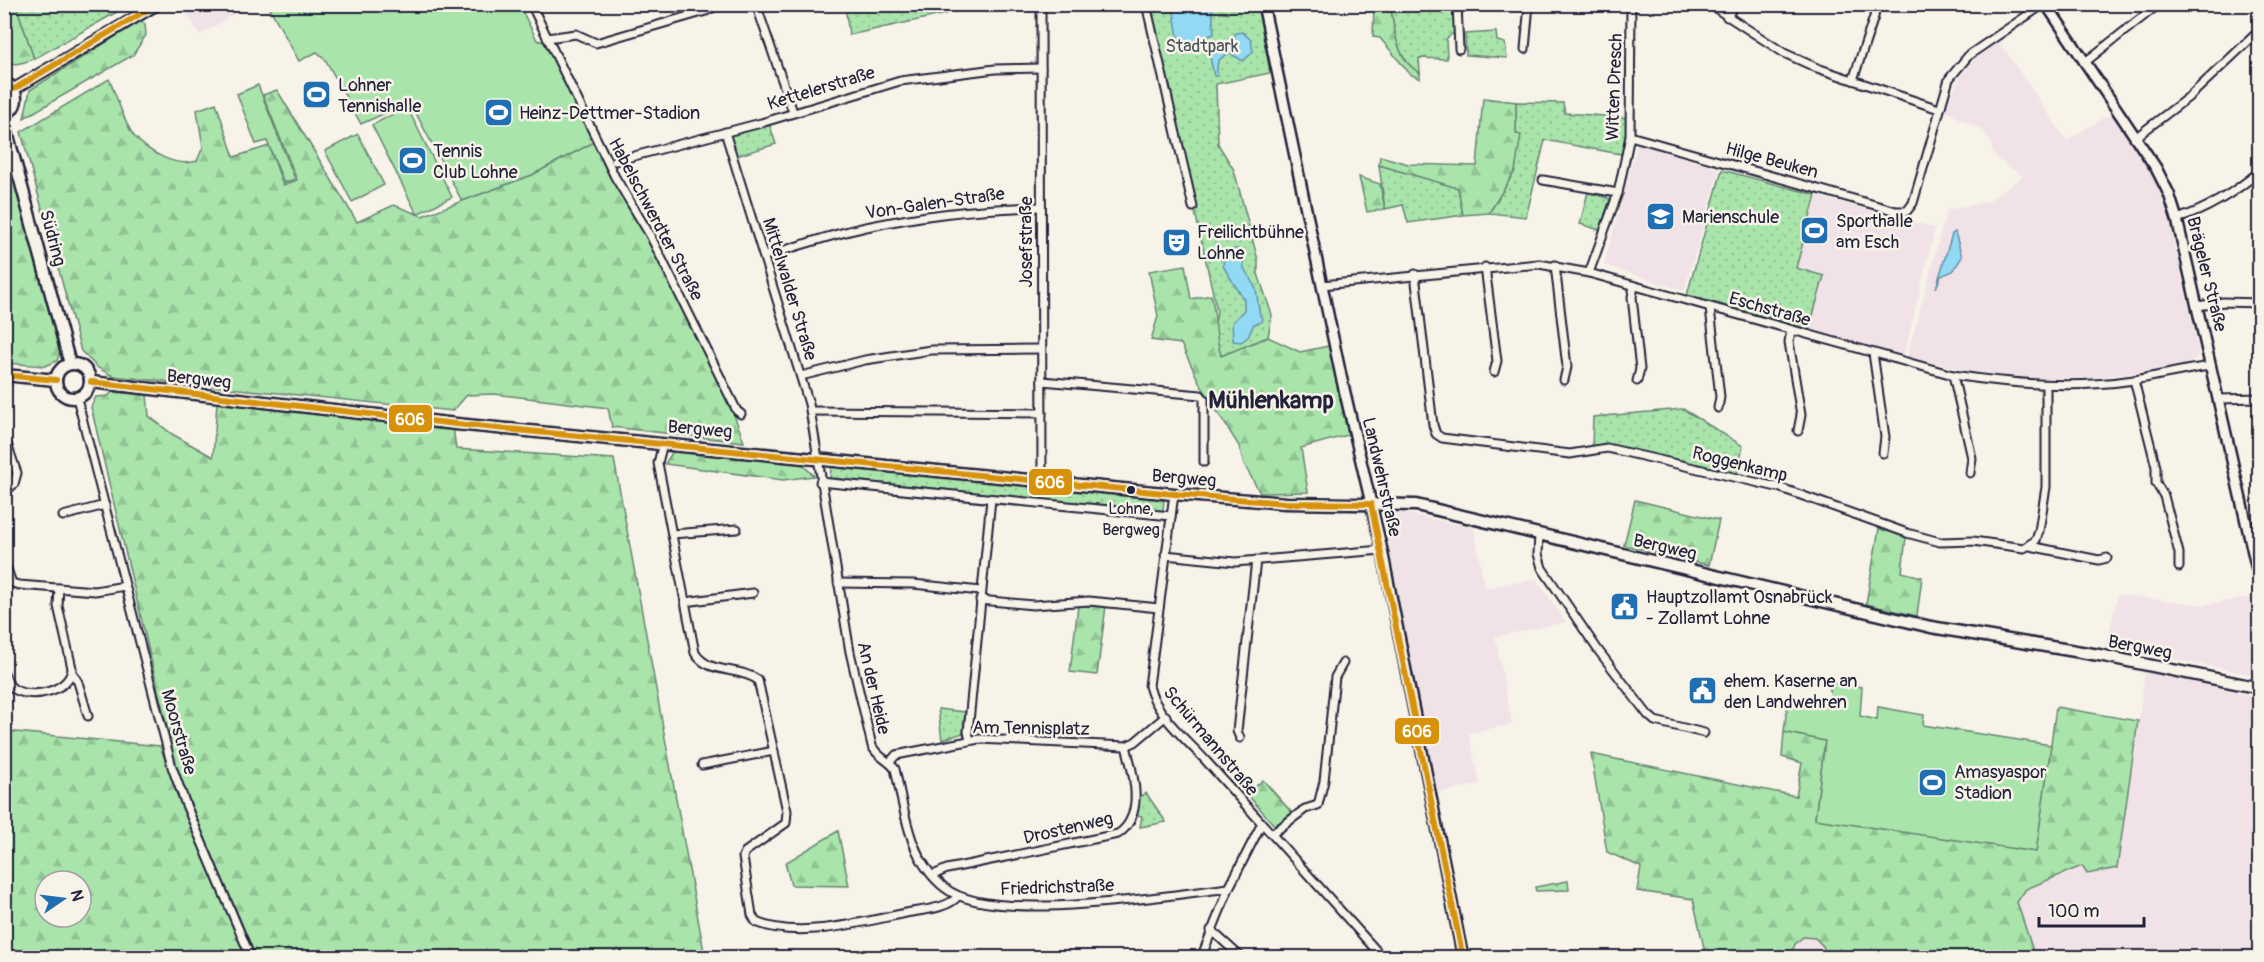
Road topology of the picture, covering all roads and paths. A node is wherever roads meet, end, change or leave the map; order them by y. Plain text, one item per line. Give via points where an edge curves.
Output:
1 (158, 4) edge
2 (531, 4) edge
3 (720, 4) edge
4 (756, 4) edge
5 (1041, 4) edge
6 (1146, 4) edge
7 (1263, 4) edge
8 (1457, 4) edge
9 (1529, 4) edge
10 (1631, 4) edge
11 (1709, 4) edge
12 (1735, 4) edge
13 (1871, 4) edge
14 (2045, 4) edge
15 (2159, 4) edge
16 (1727, 16) junction
17 (2259, 30) edge
18 (547, 38) junction
19 (1459, 49) dead end
20 (1525, 49) dead end
21 (2084, 63) junction
22 (1041, 68) junction
23 (1852, 80) junction
24 (9, 86) edge
25 (1939, 109) junction
26 (793, 112) junction
27 (4, 115) edge
28 (4, 121) edge
29 (725, 132) junction
30 (1630, 136) junction
31 (2135, 138) junction
32 (615, 161) dead end
33 (2259, 171) edge
34 (2253, 177) junction
35 (1543, 180) dead end
36 (2259, 182) edge
37 (1618, 193) junction
38 (1041, 207) junction
39 (1193, 207) dead end
40 (2177, 219) junction
41 (764, 256) junction
42 (1555, 265) junction
43 (1485, 267) junction
44 (1589, 273) junction
45 (1415, 274) junction
46 (1322, 285) junction
47 (1634, 286) junction
48 (2259, 303) edge
49 (2198, 306) junction
50 (1710, 308) junction
51 (1791, 331) junction
52 (1041, 349) junction
53 (1873, 354) junction
54 (70, 364) junction
55 (2211, 366) junction
56 (1494, 372) dead end
57 (4, 375) edge
58 (1953, 375) junction
59 (801, 376) junction
60 (56, 380) junction
61 (1564, 380) dead end
62 (2134, 380) junction
63 (1042, 381) junction
64 (1636, 381) dead end
65 (91, 382) junction
66 (2046, 386) junction
67 (77, 398) junction
68 (2259, 398) edge
69 (2219, 399) junction
70 (1718, 408) dead end
71 (811, 411) junction
72 (1042, 413) junction
73 (741, 414) dead end
74 (1798, 431) dead end
75 (4, 435) edge
76 (663, 442) junction
77 (1883, 453) dead end
78 (819, 458) junction
79 (1204, 462) dead end
80 (1970, 473) dead end
81 (1042, 480) junction
82 (820, 482) junction
83 (4, 493) edge
84 (1173, 494) junction
85 (991, 498) junction
86 (1371, 504) junction
87 (105, 505) junction
88 (63, 516) dead end
89 (1171, 516) junction
90 (737, 529) dead end
91 (672, 534) junction
92 (1539, 535) junction
93 (2030, 546) junction
94 (1382, 550) junction
95 (1165, 555) junction
96 (2107, 558) dead end
97 (1256, 560) junction
98 (4, 561) edge
99 (2179, 567) dead end
100 (838, 583) junction
101 (2259, 583) edge
102 (125, 586) junction
103 (59, 588) junction
104 (981, 591) junction
105 (753, 594) dead end
106 (980, 600) junction
107 (685, 602) junction
108 (1159, 608) junction
109 (1343, 663) dead end
110 (72, 672) junction
111 (4, 673) edge
112 (2259, 688) edge
113 (88, 716) dead end
114 (1166, 716) junction
115 (1704, 733) dead end
116 (1240, 738) dead end
117 (970, 740) junction
118 (1126, 746) junction
119 (774, 751) junction
120 (890, 762) junction
121 (702, 765) dead end
122 (1262, 825) junction
123 (1272, 834) junction
124 (933, 875) junction
125 (1229, 888) junction
126 (958, 896) junction
127 (1211, 930) junction
128 (251, 957) edge
129 (1201, 957) edge
130 (1242, 957) edge
131 (1383, 957) edge
132 (1463, 957) edge

1 - 24 street
2 - 18 street, Habelschwerdter Straße
3 - 18 street via 596,43 576,34
4 - 26 street
5 - 22 street, Josefstraße
6 - 39 street
7 - 46 street, Landwehrstraße
8 - 19 street
9 - 20 street
10 - 30 street, Witten Dresch
11 - 16 street
12 - 16 street
13 - 23 street via 1874,17
14 - 21 street, Brägeler Straße
14 - 25 street via 1969,56 1949,79
15 - 21 street
16 - 23 street via 1784,53
17 - 31 street via 2190,96
18 - 73 street, Habelschwerdter Straße via 615,177 650,235
21 - 31 street, Brägeler Straße
22 - 26 street, Kettelerstraße via 995,69 900,81
22 - 38 street, Josefstraße
23 - 25 street
24 - 27 main road via 15,106
25 - 30 street, Hilge Beuken via 1913,202 1906,211
26 - 29 street, Kettelerstraße
28 - 54 main road, Südring
29 - 32 street, Kettelerstraße
29 - 41 street, Mittelwalder Straße
30 - 37 street, Witten Dresch
31 - 40 street, Brägeler Straße via 2161,177
33 - 34 street
34 - 36 street
34 - 40 street via 2208,207
35 - 37 street
37 - 44 street, Witten Dresch
38 - 41 street, Von-Galen-Straße via 991,208 903,219
38 - 52 street, Josefstraße
40 - 49 street, Brägeler Straße
41 - 59 street, Mittelwalder Straße
42 - 43 street, Eschstraße
42 - 44 street, Eschstraße
42 - 61 street via 1567,367
43 - 45 street, Eschstraße
43 - 56 street via 1497,361
44 - 47 street, Eschstraße
45 - 46 street, Eschstraße
45 - 93 street, Roggenkamp via 1433,425 1442,438 1570,454 1607,448 1780,488 1940,542
46 - 86 street, Landwehrstraße
47 - 50 street, Eschstraße
47 - 64 street via 1640,369
48 - 49 street
49 - 55 street, Brägeler Straße
50 - 51 street, Eschstraße
50 - 70 street
51 - 53 street, Eschstraße
51 - 74 street via 1789,342 1801,416
52 - 59 street via 931,350 865,360
52 - 63 street, Josefstraße
53 - 58 street, Eschstraße
53 - 77 street via 1885,437
54 - 60 main road via 61,368
54 - 65 main road via 84,367
55 - 62 street, Eschstraße
55 - 69 street, Brägeler Straße
57 - 60 main road
58 - 66 street, Eschstraße
58 - 80 street via 1972,458
59 - 71 street, Mittelwalder Straße
60 - 67 main road via 60,393
62 - 66 street, Eschstraße
62 - 99 street via 2156,467 2156,483 2164,496 2179,553
63 - 72 street, Josefstraße
63 - 79 street via 1201,395
65 - 67 main road via 86,393
65 - 76 main road, Bergweg via 456,424
66 - 93 street via 2046,488 2039,531
67 - 87 street, Moorstraße
68 - 69 street
69 - 101 street, Brägeler Straße
71 - 72 street
71 - 78 street, Mittelwalder Straße
72 - 81 street, Josefstraße
75 - 83 street via 17,473 14,484
76 - 78 main road, Bergweg
76 - 91 street via 658,463
78 - 81 main road, Bergweg
78 - 82 street, An der Heide
81 - 84 main road, Bergweg
82 - 85 street
82 - 100 street, An der Heide
84 - 86 main road, Bergweg via 1286,503
84 - 89 street, Schürmannstraße
85 - 89 street
85 - 104 street
86 - 92 main road, Bergweg via 1416,505
86 - 94 street, Landwehrstraße
87 - 88 street
87 - 102 street, Moorstraße
89 - 95 street, Schürmannstraße
90 - 91 street
91 - 107 street
92 - 112 main road, Bergweg via 1931,627 2099,655
92 - 115 street via 1542,568 1648,715 1655,721
93 - 96 street, Roggenkamp via 2099,560
94 - 97 street
94 - 132 street, Landwehrstraße
95 - 97 street via 1229,562
95 - 108 street, Schürmannstraße
97 - 116 street via 1237,731
98 - 103 street via 12,583
100 - 104 street via 913,584
100 - 120 street, An der Heide via 872,746 876,754
102 - 103 street via 95,591
102 - 128 street, Moorstraße via 172,767
103 - 110 street via 58,606
104 - 106 street
105 - 107 street
106 - 108 street via 1033,605 1089,601
106 - 117 street
107 - 119 street via 700,661 758,680
108 - 114 street, Schürmannstraße via 1149,686 1154,701
109 - 123 street via 1335,677 1318,805 1305,809
110 - 111 street via 52,691 43,694 15,691
110 - 113 street
114 - 118 street
114 - 122 street, Schürmannstraße
117 - 118 street, Am Tennisplatz
117 - 120 street, Am Tennisplatz via 896,755
118 - 124 street, Drostenweg via 1136,788 1130,822 1119,834
119 - 121 street
119 - 126 street via 789,817 743,857 756,922 827,928 935,907
120 - 124 street, An der Heide via 913,846
122 - 123 street, Schürmannstraße
122 - 125 street
123 - 131 street, Schürmannstraße
124 - 126 street, An der Heide
125 - 126 street, Friedrichstraße via 1022,907 984,904
125 - 127 street
127 - 129 street
127 - 130 street

